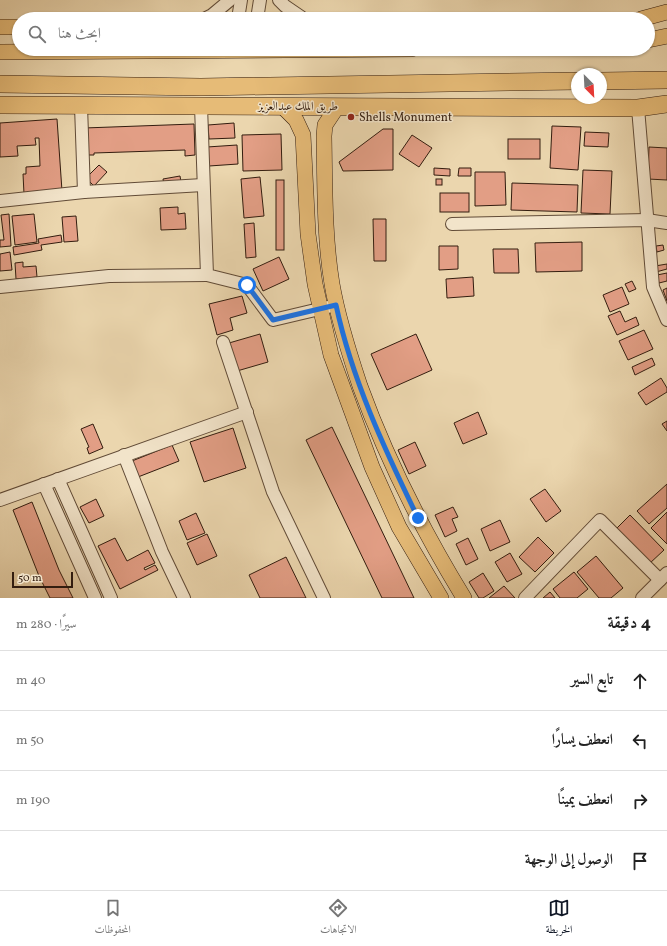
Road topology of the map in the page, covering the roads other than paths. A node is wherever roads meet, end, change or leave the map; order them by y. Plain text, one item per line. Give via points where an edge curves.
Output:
1 (230, 0) edge
2 (241, 0) edge
3 (260, 0) edge
4 (279, 0) edge
5 (216, 12) edge
6 (239, 12) edge
7 (258, 12) edge
8 (294, 12) edge
9 (667, 12) edge
10 (655, 15) edge
11 (0, 27) edge
12 (12, 27) edge
13 (667, 36) edge
14 (655, 39) edge
15 (0, 52) edge
16 (12, 52) edge
17 (667, 80) edge
18 (571, 81) edge
19 (607, 81) edge
20 (0, 84) edge
21 (667, 104) edge
22 (0, 105) edge
23 (81, 106) junction
24 (202, 106) junction
25 (282, 106) junction
26 (337, 106) junction
27 (638, 108) junction
28 (203, 185) junction
29 (84, 192) junction
30 (0, 201) edge
31 (647, 220) junction
32 (667, 222) edge
33 (452, 224) dead end
34 (207, 275) junction
35 (0, 286) edge
36 (336, 305) junction
37 (320, 309) junction
38 (667, 320) edge
39 (223, 342) dead end
40 (247, 412) junction
41 (124, 455) junction
42 (58, 479) junction
43 (44, 484) junction
44 (0, 500) edge
45 (664, 577) edge
46 (95, 598) edge
47 (111, 598) edge
48 (184, 598) edge
49 (324, 598) edge
50 (441, 598) edge
51 (464, 598) edge
52 (526, 598) edge
53 (642, 598) edge

1 - 5 street
2 - 6 street
3 - 7 street
4 - 8 street
9 - 10 main road
11 - 12 main road
13 - 14 main road
15 - 16 main road
17 - 19 highway
18 - 20 highway, طريق الملك عبدالعزيز via 201,87
21 - 27 highway, طريق الملك عبدالعزيز
22 - 23 highway, طريق الملك عبدالعزيز
23 - 24 highway, طريق الملك عبدالعزيز
23 - 29 street
24 - 25 highway, طريق الملك عبدالعزيز
24 - 28 street
25 - 26 highway, طريق الملك عبدالعزيز
25 - 37 main road via 296,120 303,135 308,234
26 - 27 highway, طريق الملك عبدالعزيز
26 - 36 main road via 325,125 324,136 327,232
27 - 31 street
28 - 29 street
28 - 34 street
29 - 30 street
31 - 32 street
31 - 33 street
31 - 38 street via 653,287
34 - 35 street via 110,276
34 - 37 street via 247,285 273,320
36 - 37 street
36 - 51 main road via 347,348 389,459 418,518
37 - 50 main road via 331,355 372,467 399,527
39 - 40 street
40 - 41 street
40 - 49 street via 273,492
41 - 42 street
41 - 48 street via 162,552
42 - 43 street
42 - 47 street
43 - 44 street
43 - 46 street
45 - 52 street via 600,520
45 - 53 street

